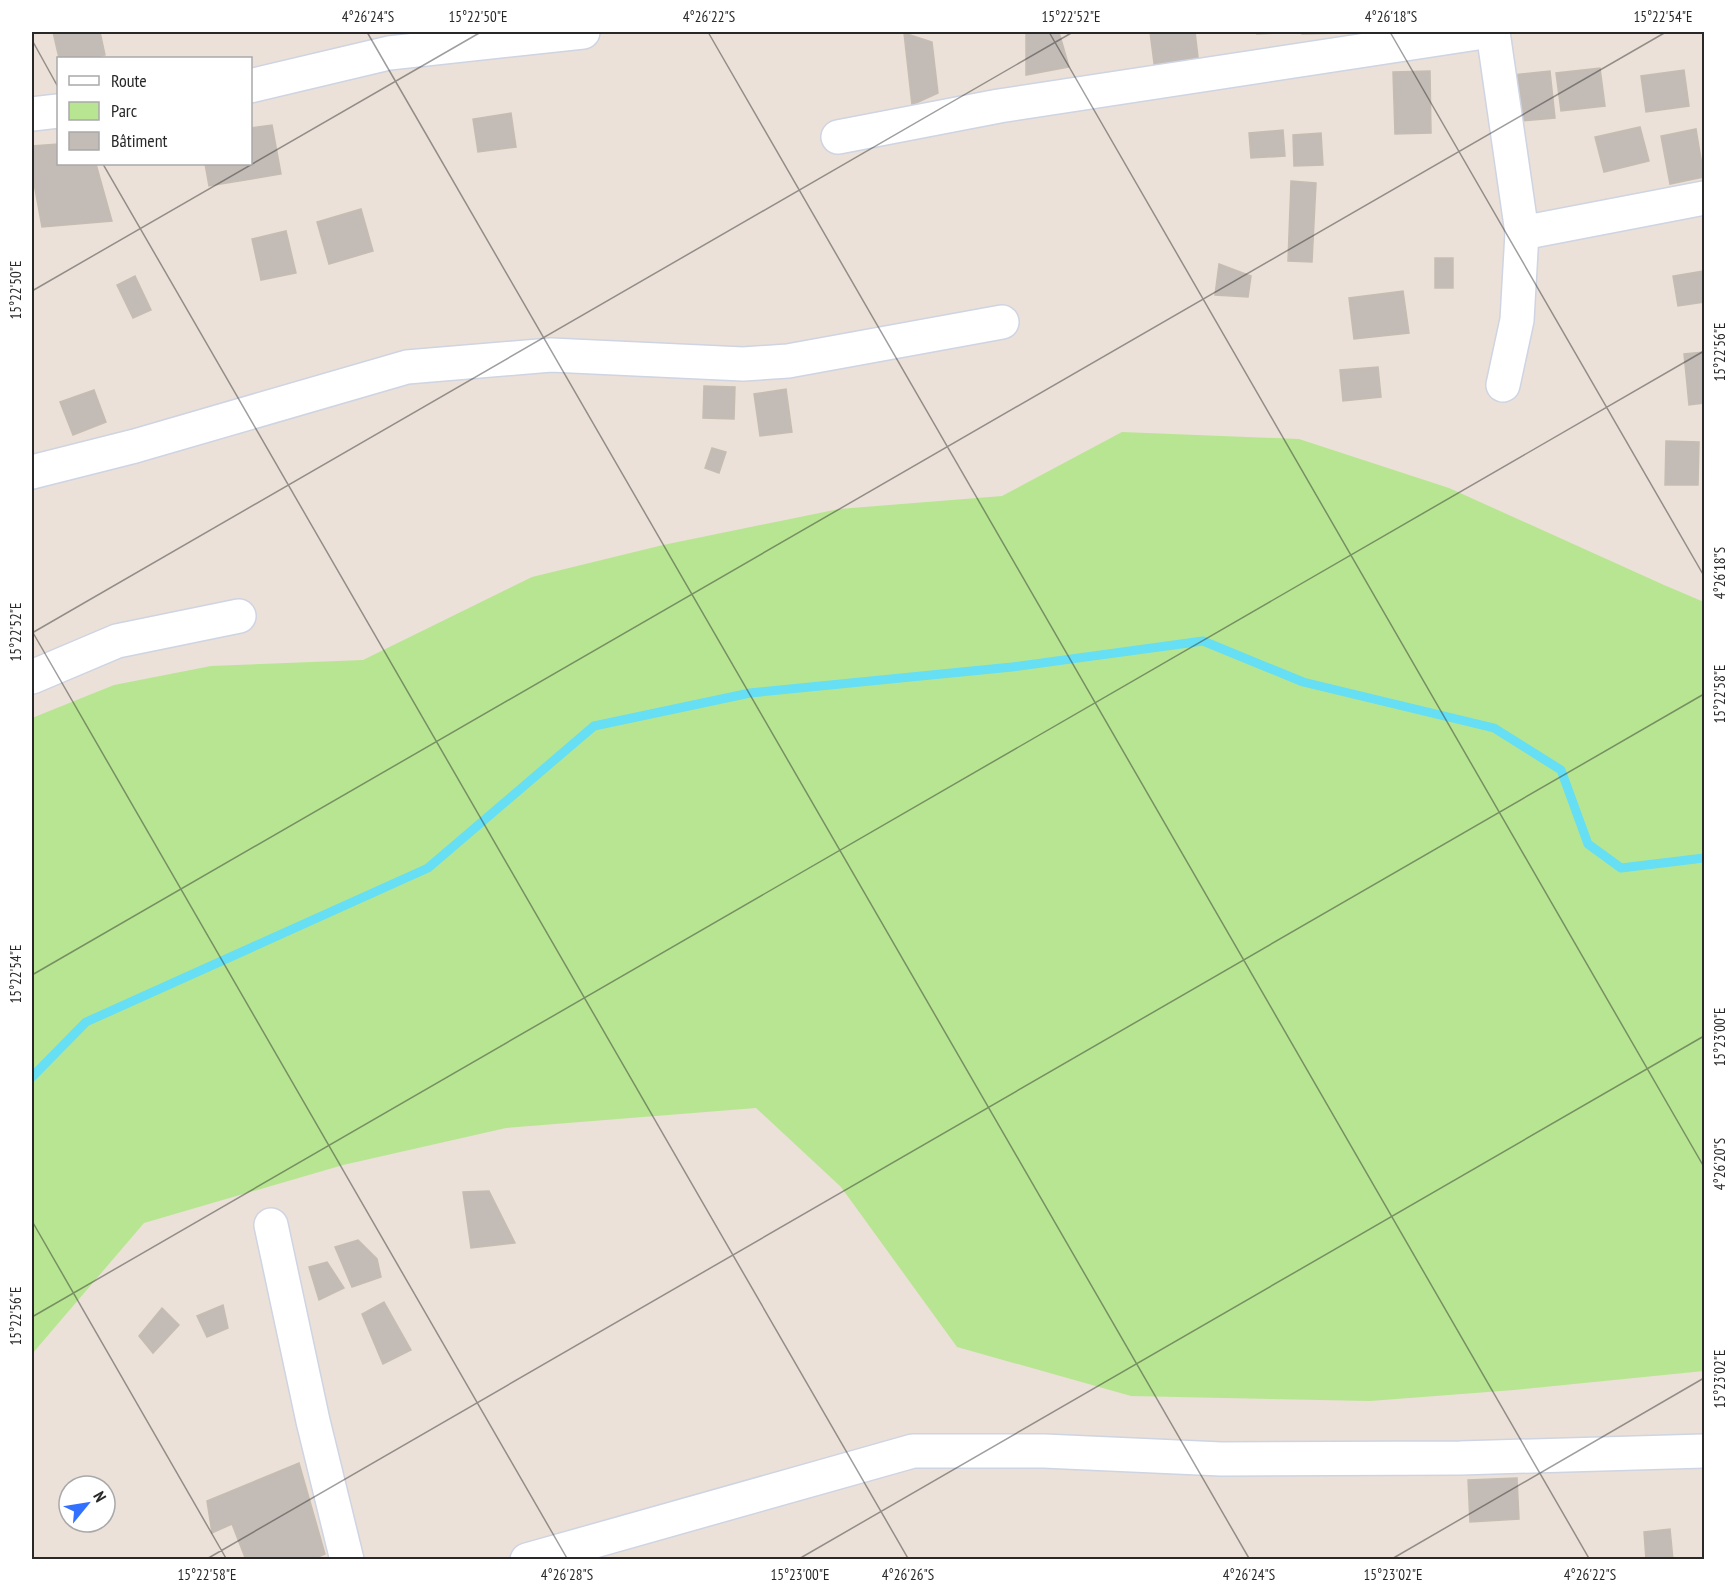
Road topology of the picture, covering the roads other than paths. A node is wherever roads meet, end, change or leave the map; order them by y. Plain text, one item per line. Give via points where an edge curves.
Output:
1 (583, 32) edge
2 (1484, 32) edge
3 (1493, 32) edge
4 (252, 86) edge
5 (57, 111) edge
6 (32, 114) edge
7 (838, 137) dead end
8 (1704, 198) edge
9 (1522, 233) junction
10 (1002, 322) dead end
11 (1503, 385) dead end
12 (32, 472) edge
13 (239, 615) dead end
14 (32, 677) edge
15 (271, 1225) dead end
16 (1704, 1451) edge
17 (347, 1560) edge
18 (527, 1560) edge

1 - 4 street via 389,52
2 - 7 street via 999,106
3 - 9 street
5 - 6 street
8 - 9 street
9 - 11 street via 1517,320
10 - 12 street via 777,362 743,364 551,355 407,367
13 - 14 street via 117,641
15 - 17 street
16 - 18 street via 1221,1459 1044,1451 913,1451

